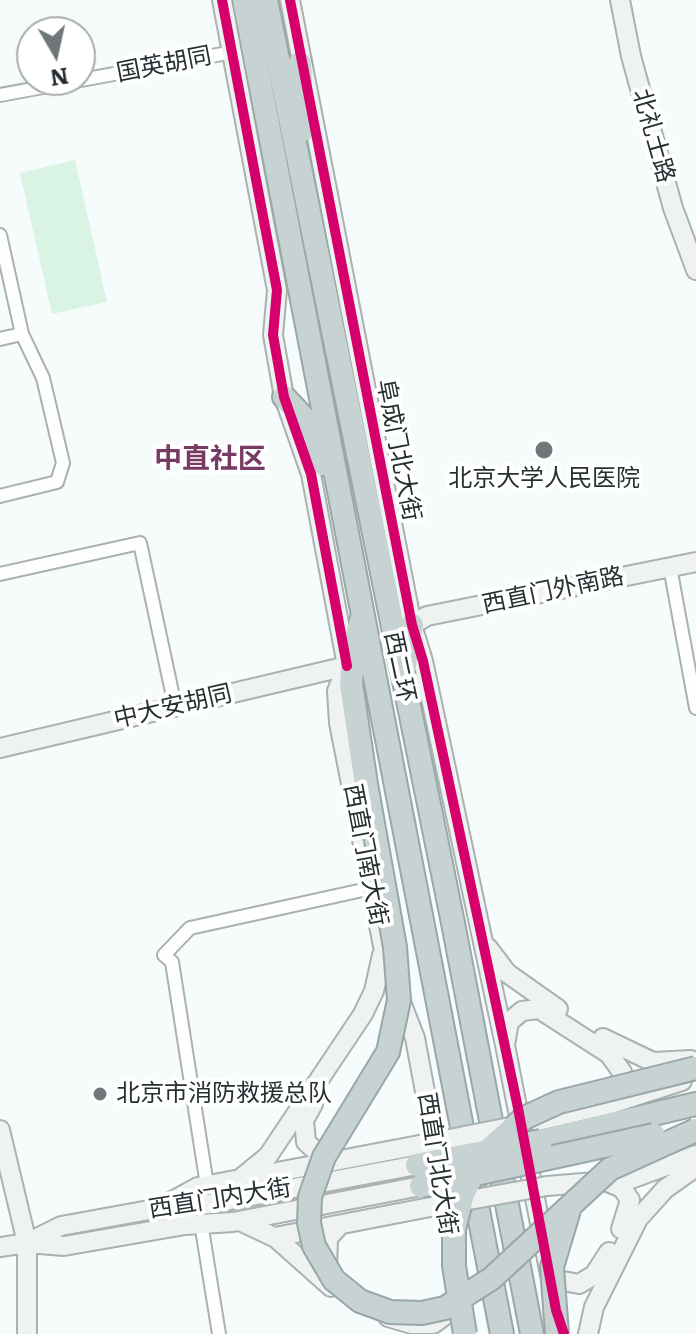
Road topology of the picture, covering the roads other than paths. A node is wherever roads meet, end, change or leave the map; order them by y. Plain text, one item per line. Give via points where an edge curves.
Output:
1 (222, 0) edge
2 (244, 0) edge
3 (266, 0) edge
4 (290, 0) edge
5 (620, 0) edge
6 (233, 52) junction
7 (300, 63) junction
8 (0, 95) edge
9 (305, 199) junction
10 (0, 235) edge
11 (4, 268) edge
12 (696, 270) edge
13 (22, 334) junction
14 (0, 339) edge
15 (284, 397) junction
16 (0, 496) edge
17 (344, 511) junction
18 (696, 562) edge
19 (670, 567) junction
20 (0, 574) edge
21 (361, 608) junction
22 (412, 625) junction
23 (350, 660) junction
24 (402, 683) junction
25 (175, 706) junction
26 (696, 708) edge
27 (0, 748) edge
28 (372, 888) junction
29 (481, 935) junction
30 (382, 944) junction
31 (416, 1042) junction
32 (505, 1045) junction
33 (696, 1060) edge
34 (696, 1068) edge
35 (696, 1076) edge
36 (618, 1101) junction
37 (696, 1104) edge
38 (696, 1128) edge
39 (0, 1130) edge
40 (696, 1155) edge
41 (339, 1161) junction
42 (696, 1167) edge
43 (419, 1176) junction
44 (240, 1179) junction
45 (610, 1183) junction
46 (207, 1185) junction
47 (573, 1202) junction
48 (156, 1209) junction
49 (240, 1221) junction
50 (201, 1223) junction
51 (340, 1225) junction
52 (275, 1237) junction
53 (27, 1243) junction
54 (0, 1247) edge
55 (548, 1266) junction
56 (450, 1293) junction
57 (27, 1334) edge
58 (219, 1334) edge
59 (414, 1334) edge
60 (454, 1334) edge
61 (465, 1334) edge
62 (502, 1334) edge
63 (532, 1334) edge
64 (557, 1334) edge
65 (564, 1334) edge
66 (588, 1334) edge

1 - 6 street
2 - 17 highway, 西二环
3 - 9 highway, 西二环
4 - 7 street, 阜成门北大街
5 - 12 street, 北礼士路 via 673,208
6 - 8 street, 国英胡同
6 - 15 street via 277,290 273,335
7 - 9 highway
7 - 22 street, 阜成门北大街
9 - 24 highway, 西二环
10 - 11 street
11 - 13 street
13 - 14 street
13 - 16 street via 43,378 63,463 57,482
15 - 17 highway via 304,418
15 - 23 street via 311,474
17 - 21 highway, 西二环
18 - 19 street, 西直门外南路
19 - 22 street, 西直门外南路 via 427,616
19 - 26 street
20 - 25 street via 140,543
21 - 23 highway
21 - 62 highway, 西二环
22 - 24 highway
22 - 29 street, 阜成门北大街
23 - 25 street, 中大安胡同
23 - 28 street, 西直门南大街 via 338,686 337,707
23 - 47 highway, bridge via 397,959 399,1009 384,1060 315,1179 309,1216 321,1261 344,1290 373,1307 404,1314 435,1311 486,1283
24 - 63 highway, 西二环
25 - 27 street, 中大安胡同
28 - 30 street, 西直门南大街
28 - 46 street via 190,928 164,955 172,962
29 - 32 street
29 - 33 street via 507,973 610,1042 653,1062
30 - 31 street, 西直门南大街
30 - 44 street via 376,984 363,1014 270,1152
31 - 41 street via 400,1020 371,1022 307,1112 308,1145
31 - 56 street, 西直门北大街 via 447,1206
32 - 36 street via 505,1030 515,1016 528,1009 543,1010 617,1061 623,1081
32 - 55 street
34 - 61 highway, bridge via 559,1102 524,1118 484,1154 463,1194 454,1229
35 - 36 street
36 - 43 street, bridge via 538,1121
37 - 43 highway, bridge
38 - 43 highway, bridge
38 - 47 highway, bridge via 625,1159
39 - 53 street
40 - 45 street
41 - 43 street
41 - 44 street
42 - 66 street via 665,1189 638,1219 594,1307
43 - 45 street, bridge via 547,1186
43 - 48 street, 西直门内大街
43 - 49 street, 西直门内大街
43 - 51 street
44 - 46 street
45 - 55 street via 624,1190 631,1205 603,1264 577,1285 556,1279
46 - 48 street
47 - 64 highway, bridge via 554,1257
48 - 53 street, 西直门内大街 via 61,1226
49 - 50 street, 西直门内大街
49 - 52 street
50 - 53 street, 西直门内大街 via 64,1246
50 - 58 street
51 - 52 street
51 - 56 street via 328,1238 327,1267 331,1281 355,1302 394,1320 427,1325 444,1316
52 - 59 street via 354,1307
53 - 54 street, 西直门内大街
53 - 57 street
55 - 65 street
56 - 60 street, 西直门北大街

